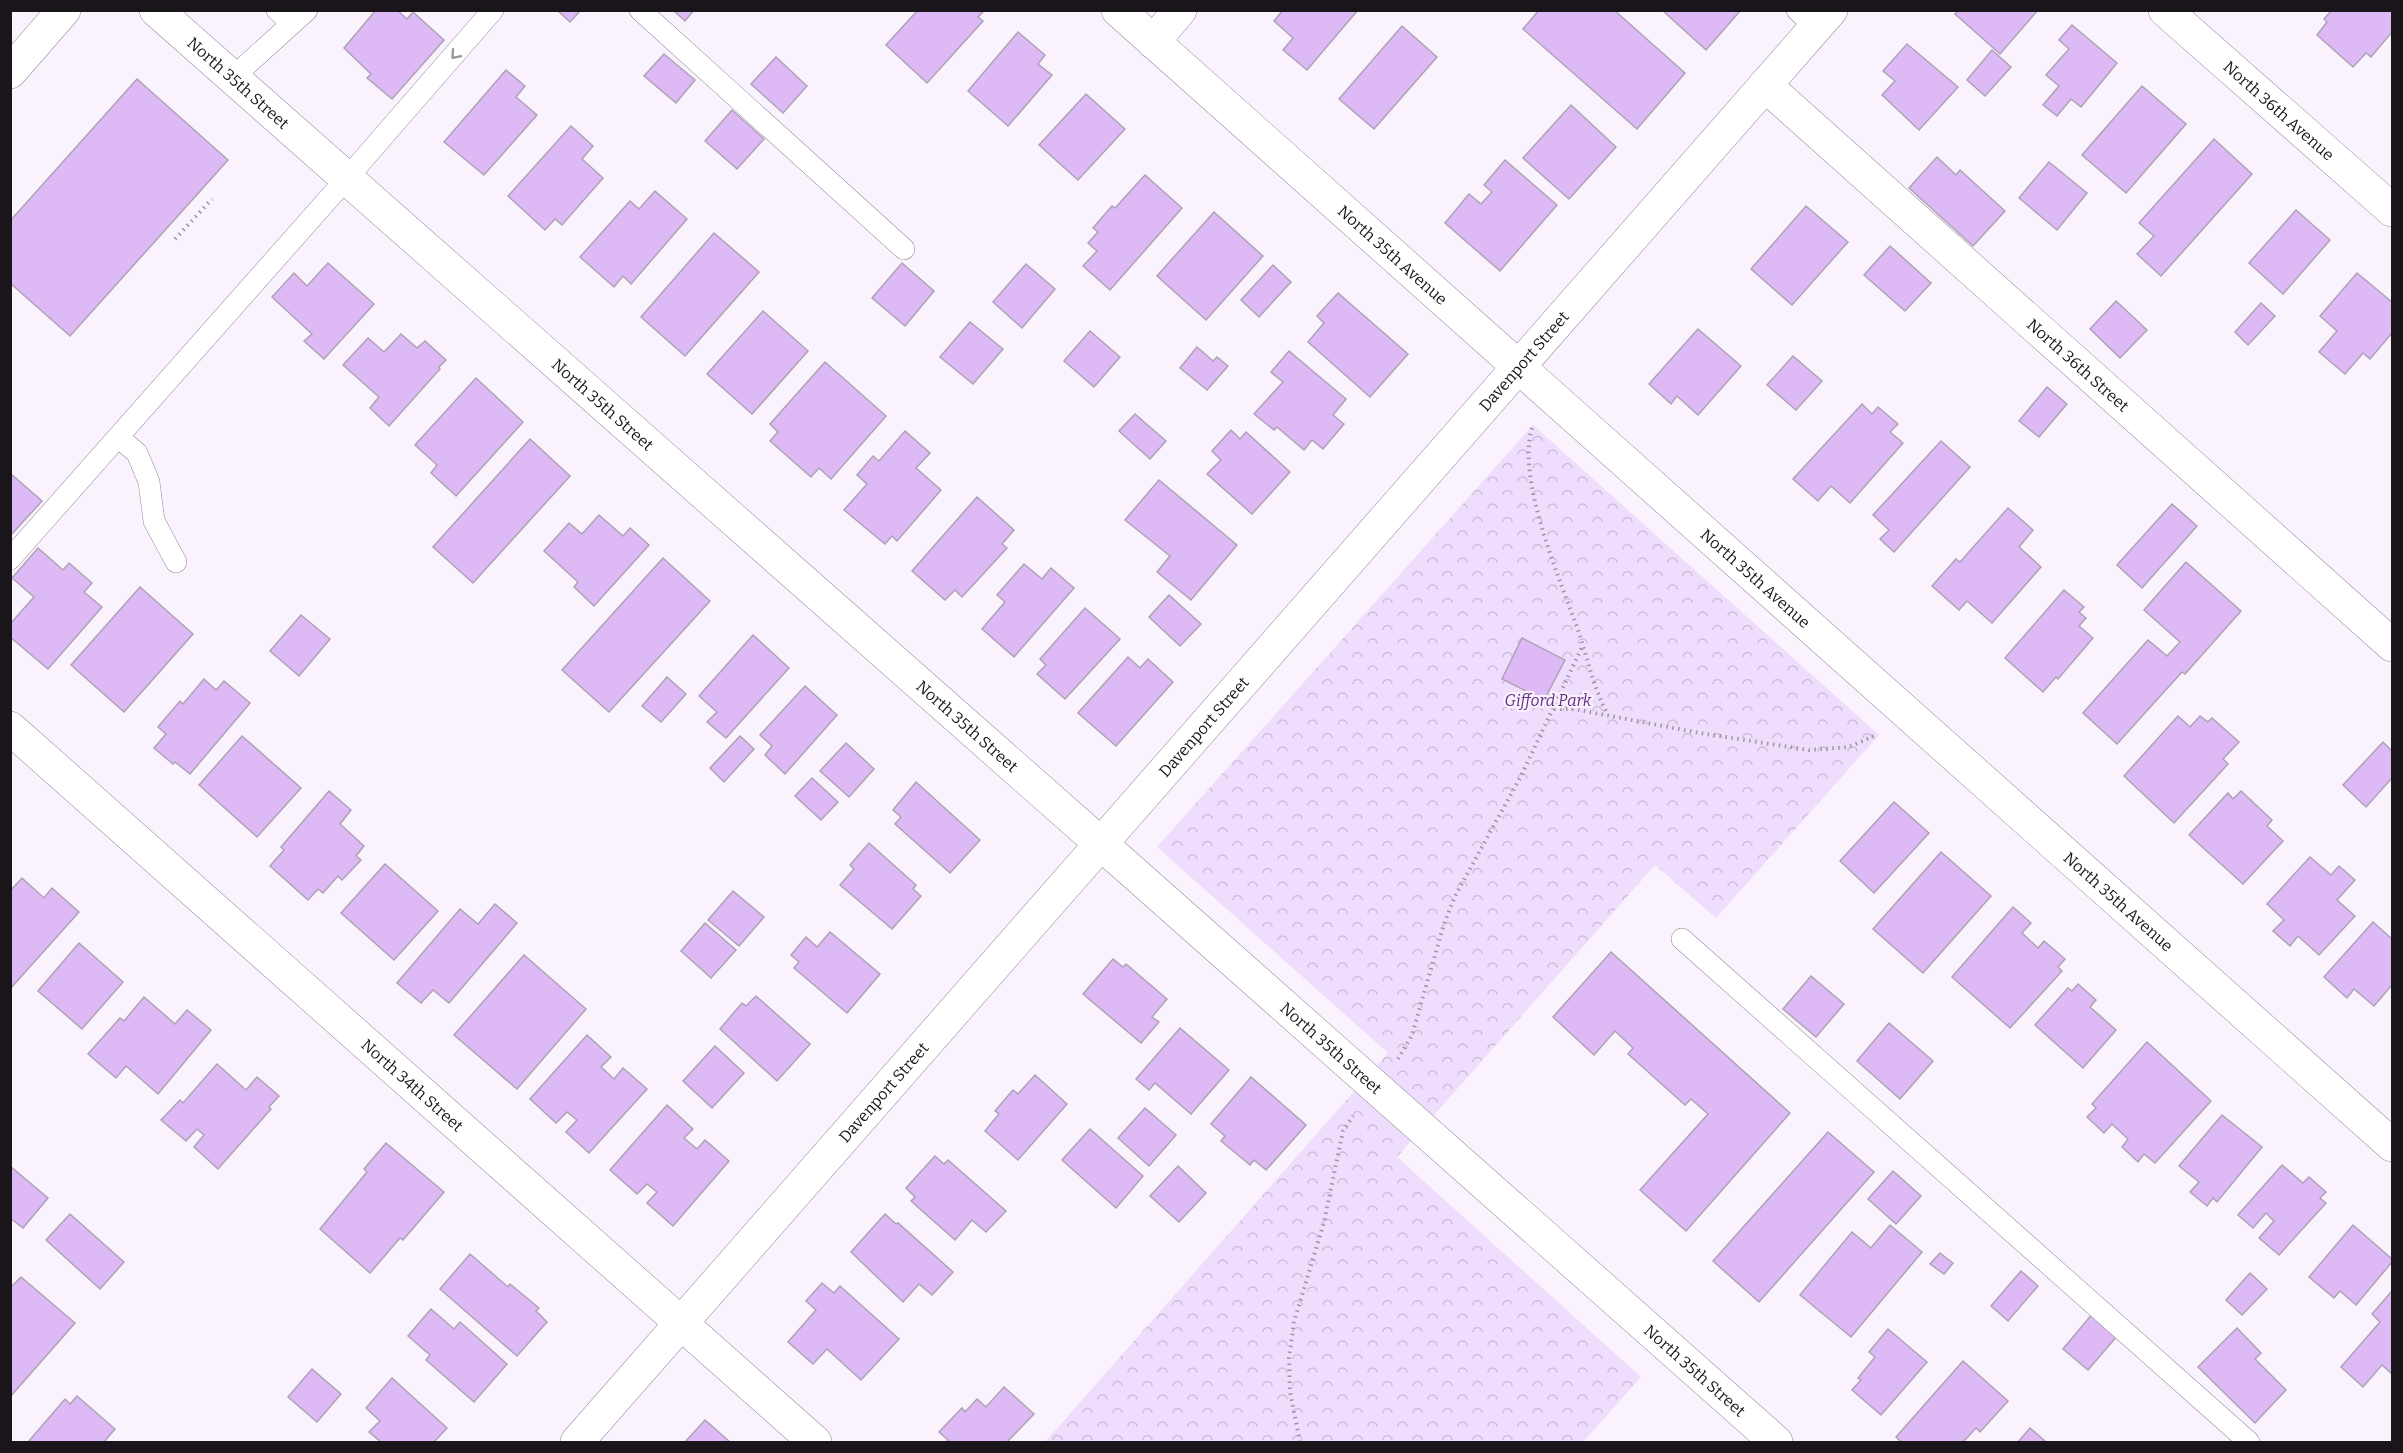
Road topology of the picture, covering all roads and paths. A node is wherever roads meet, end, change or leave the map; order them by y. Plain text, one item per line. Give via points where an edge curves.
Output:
1 (64, 10) edge
2 (156, 10) edge
3 (493, 10) edge
4 (640, 10) edge
5 (1118, 10) edge
6 (1180, 10) edge
7 (2165, 10) edge
8 (292, 15) edge
9 (1814, 16) edge
10 (1153, 42) junction
11 (10, 72) edge
12 (232, 78) junction
13 (1765, 85) junction
14 (347, 178) junction
15 (212, 199) dead end
16 (2392, 210) edge
17 (175, 239) dead end
18 (904, 249) dead end
19 (1519, 367) junction
20 (1533, 425) dead end
21 (118, 437) junction
22 (10, 559) edge
23 (176, 562) dead end
24 (1583, 645) junction
25 (2392, 645) edge
26 (1554, 709) junction
27 (1608, 715) junction
28 (10, 728) edge
29 (1879, 735) dead end
30 (1102, 844) junction
31 (1682, 939) dead end
32 (1397, 1061) dead end
33 (1353, 1116) dead end
34 (2392, 1144) edge
35 (681, 1324) junction
36 (577, 1443) edge
37 (815, 1443) edge
38 (1300, 1443) edge
39 (1776, 1443) edge
40 (2249, 1443) edge

1 - 11 main road
2 - 12 main road, North 35th Street
3 -> 14 lane
4 - 18 lane
5 - 10 main road, North 35th Avenue
6 - 10 main road
7 - 16 main road, North 36th Avenue
8 - 12 lane
9 - 13 main road, Davenport Street
10 - 19 main road, North 35th Avenue
12 - 14 main road, North 35th Street
13 - 19 main road, Davenport Street
13 - 25 main road, North 36th Street
14 - 21 lane
14 - 30 main road, North 35th Street
15 - 17 path
19 - 30 main road, Davenport Street
19 - 34 main road, North 35th Avenue
20 - 24 path via 1527,444 1530,477 1541,522
21 - 22 lane
21 - 23 lane via 137,453 149,482 154,521
24 - 26 path
24 - 27 path via 1597,694
26 - 27 path
26 - 32 path via 1455,896 1412,1035
27 - 29 path via 1809,750 1848,747
28 - 35 main road, North 34th Street
30 - 35 main road, Davenport Street
30 - 39 main road, North 35th Street
31 - 40 lane
33 - 38 path via 1343,1131 1324,1222 1294,1322 1290,1392
35 - 36 main road, Davenport Street
35 - 37 main road, North 34th Street

